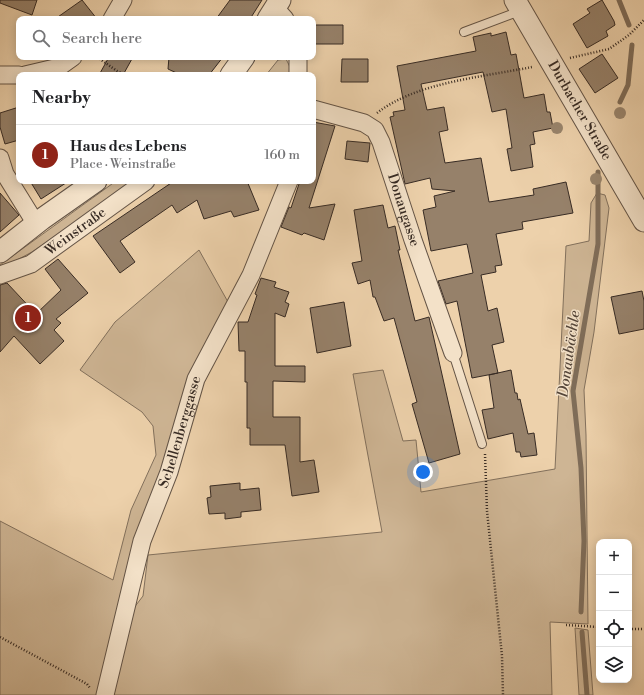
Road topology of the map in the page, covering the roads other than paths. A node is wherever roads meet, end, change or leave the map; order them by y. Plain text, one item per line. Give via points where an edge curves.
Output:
1 (123, 0) edge
2 (518, 5) edge
3 (114, 16) edge
4 (464, 32) dead end
5 (69, 60) edge
6 (242, 60) edge
7 (298, 60) edge
8 (38, 72) edge
9 (233, 72) edge
10 (298, 72) edge
11 (0, 75) edge
12 (16, 75) edge
13 (316, 110) edge
14 (0, 158) edge
15 (92, 184) edge
16 (142, 184) edge
17 (288, 184) edge
18 (644, 221) edge
19 (36, 224) junction
20 (0, 252) edge
21 (0, 275) edge
22 (453, 353) joint
23 (482, 444) road end
24 (98, 692) edge

1 - 3 street
2 - 4 lane
2 - 18 street, Durbacher Straße
5 - 8 street via 59,67
6 - 9 street
7 - 10 street
11 - 12 street
13 - 22 street, Donaugasse via 364,123 375,130
14 - 19 street via 5,174
15 - 19 street, Weinstraße
16 - 21 street, Weinstraße via 31,264
17 - 24 street, Schellenberggasse via 251,275 196,379 169,472 142,541
19 - 20 street, Weinstraße
22 - 23 lane

